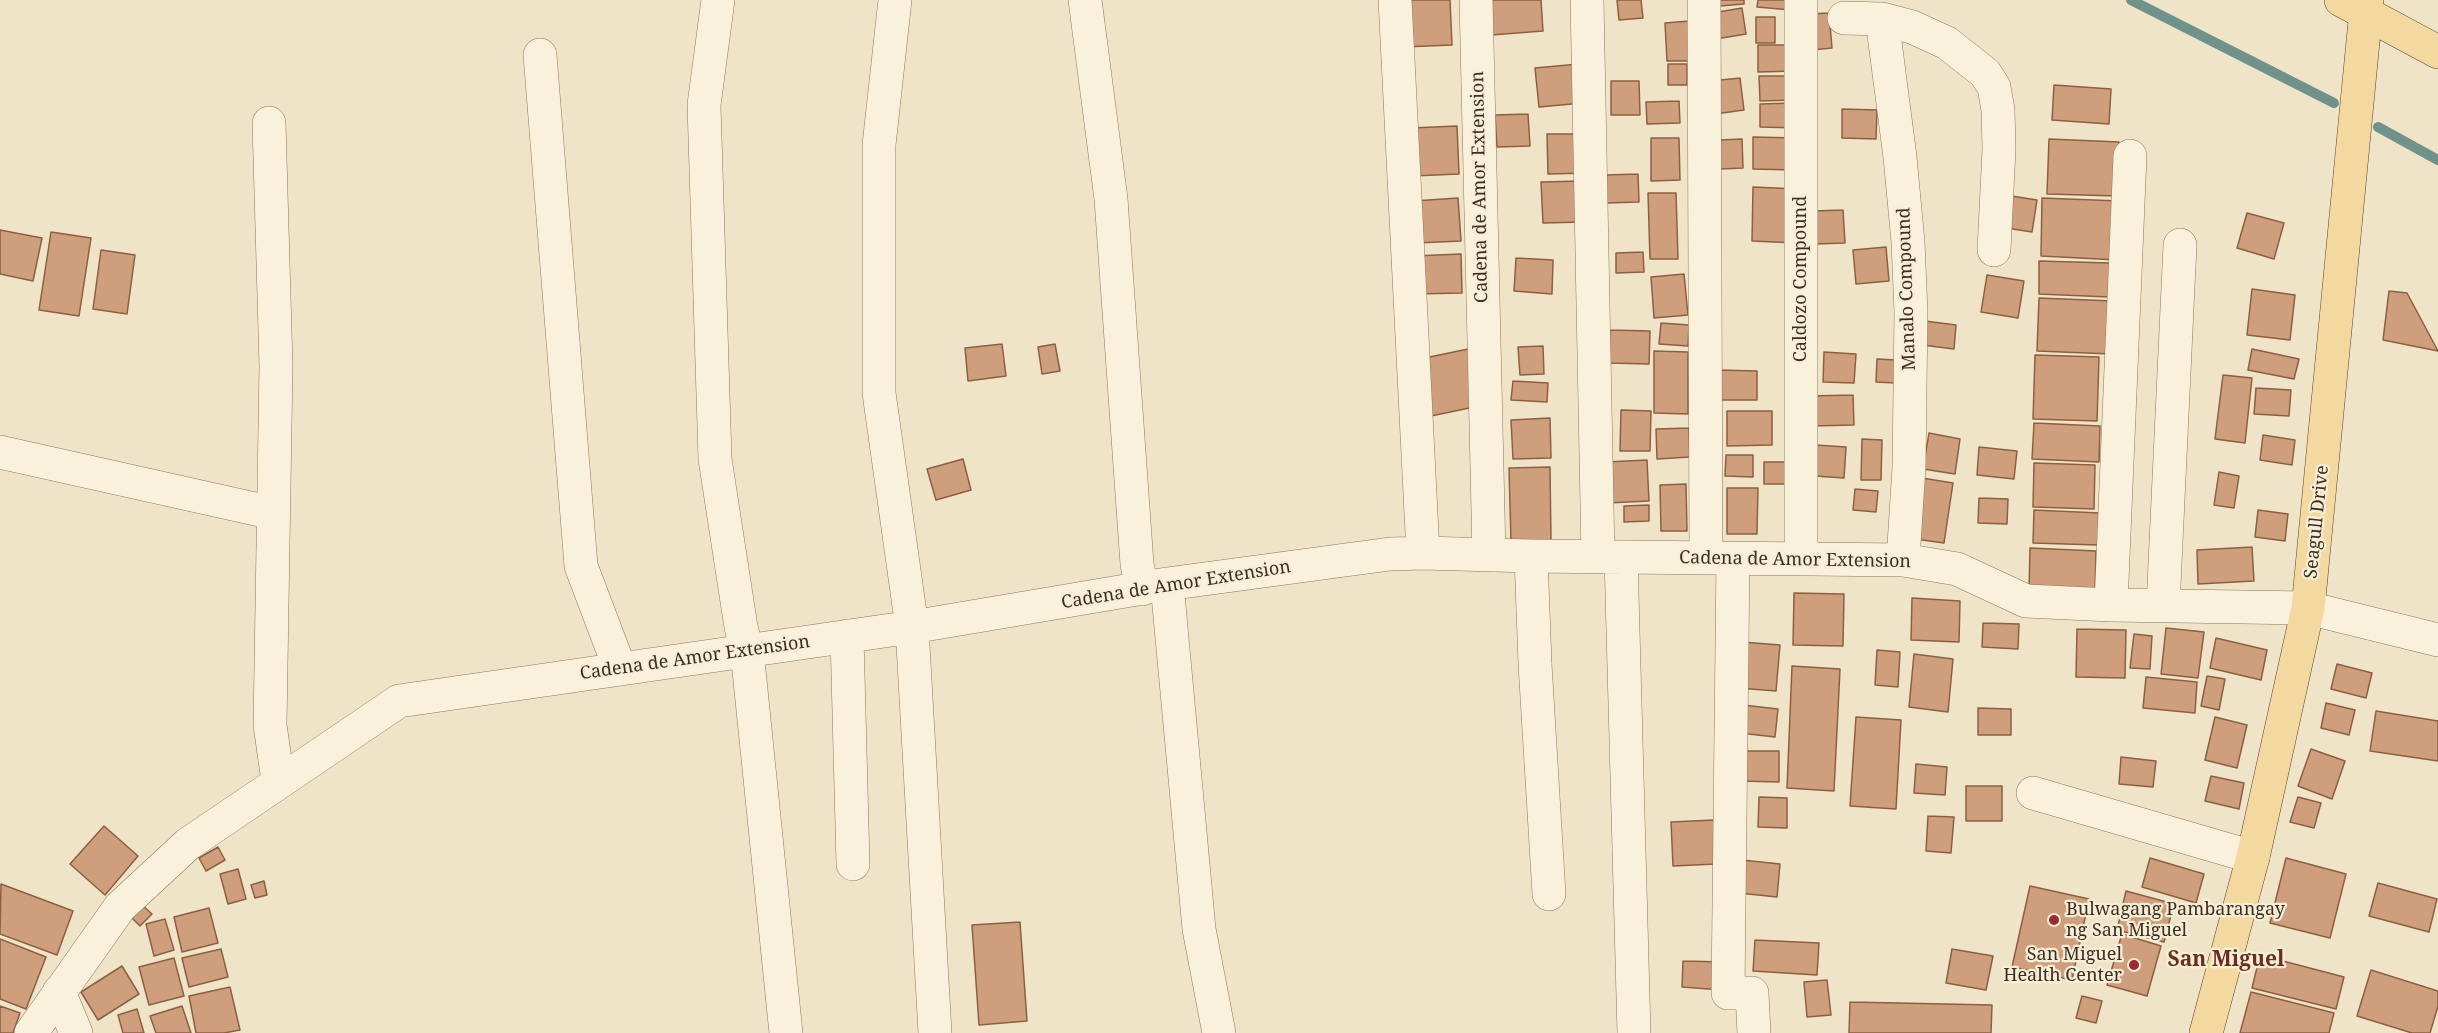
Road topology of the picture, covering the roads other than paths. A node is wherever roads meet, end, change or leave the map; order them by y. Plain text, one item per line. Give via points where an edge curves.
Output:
1 (718, 0) edge
2 (895, 0) edge
3 (1085, 0) edge
4 (1395, 0) edge
5 (1476, 0) edge
6 (1587, 0) edge
7 (1704, 0) edge
8 (1801, 0) edge
9 (2358, 4) edge
10 (1844, 18) dead end
11 (1882, 19) junction
12 (2438, 52) edge
13 (540, 55) dead end
14 (269, 123) dead end
15 (2130, 156) dead end
16 (2180, 246) dead end
17 (1994, 250) dead end
18 (0, 452) edge
19 (273, 513) junction
20 (1423, 553) junction
21 (1488, 554) junction
22 (1531, 556) junction
23 (1609, 556) junction
24 (1720, 558) junction
25 (1801, 558) junction
26 (1903, 560) junction
27 (1154, 587) junction
28 (2111, 605) junction
29 (2163, 606) junction
30 (2308, 608) junction
31 (912, 627) junction
32 (847, 636) junction
33 (2438, 640) edge
34 (747, 651) junction
35 (620, 669) junction
36 (278, 781) junction
37 (2032, 793) dead end
38 (2253, 857) junction
39 (853, 864) dead end
40 (1549, 894) dead end
41 (59, 992) junction
42 (31, 1033) edge
43 (76, 1033) edge
44 (786, 1033) edge
45 (935, 1033) edge
46 (1218, 1033) edge
47 (1634, 1033) edge
48 (1754, 1033) edge
49 (2206, 1033) edge

1 - 34 street via 705,105 715,459
2 - 31 street via 879,145 879,393
3 - 27 street via 1111,199 1137,564
4 - 20 street
5 - 21 street, Cadena de Amor Extension
6 - 23 street
7 - 24 street
8 - 25 street, Caldozo Compound
9 - 12 main road
9 - 30 main road, Seagull Drive via 2362,53
10 - 11 street
11 - 17 street via 1947,43 1978,66 1994,87 1999,149
11 - 26 street, Manalo Compound via 1900,157 1911,312
13 - 35 street via 581,566
14 - 19 street via 276,366
15 - 28 street
16 - 29 street
18 - 19 street
19 - 36 street via 270,725
20 - 21 street, Cadena de Amor Extension
20 - 27 street, Cadena de Amor Extension via 1390,554
21 - 22 street, Cadena de Amor Extension
22 - 23 street, Cadena de Amor Extension
22 - 40 street
23 - 24 street, Cadena de Amor Extension
23 - 47 street
24 - 25 street, Cadena de Amor Extension
24 - 48 street via 1728,993 1752,993
25 - 26 street, Cadena de Amor Extension
26 - 28 street, Cadena de Amor Extension via 1957,569 2026,601
27 - 31 street, Cadena de Amor Extension
27 - 46 street via 1199,929
28 - 29 street, Cadena de Amor Extension
29 - 30 street, Cadena de Amor Extension
30 - 33 street, Cadena de Amor Extension
30 - 38 main road, Seagull Drive
31 - 32 street, Cadena de Amor Extension
31 - 45 street
32 - 34 street, Cadena de Amor Extension
32 - 39 street
34 - 35 street, Cadena de Amor Extension
34 - 44 street
35 - 36 street, Cadena de Amor Extension via 399,701
36 - 41 street, Cadena de Amor Extension via 188,844 120,907
37 - 38 street
38 - 49 main road, Seagull Drive
41 - 42 street, Cadena de Amor Extension
41 - 43 street

